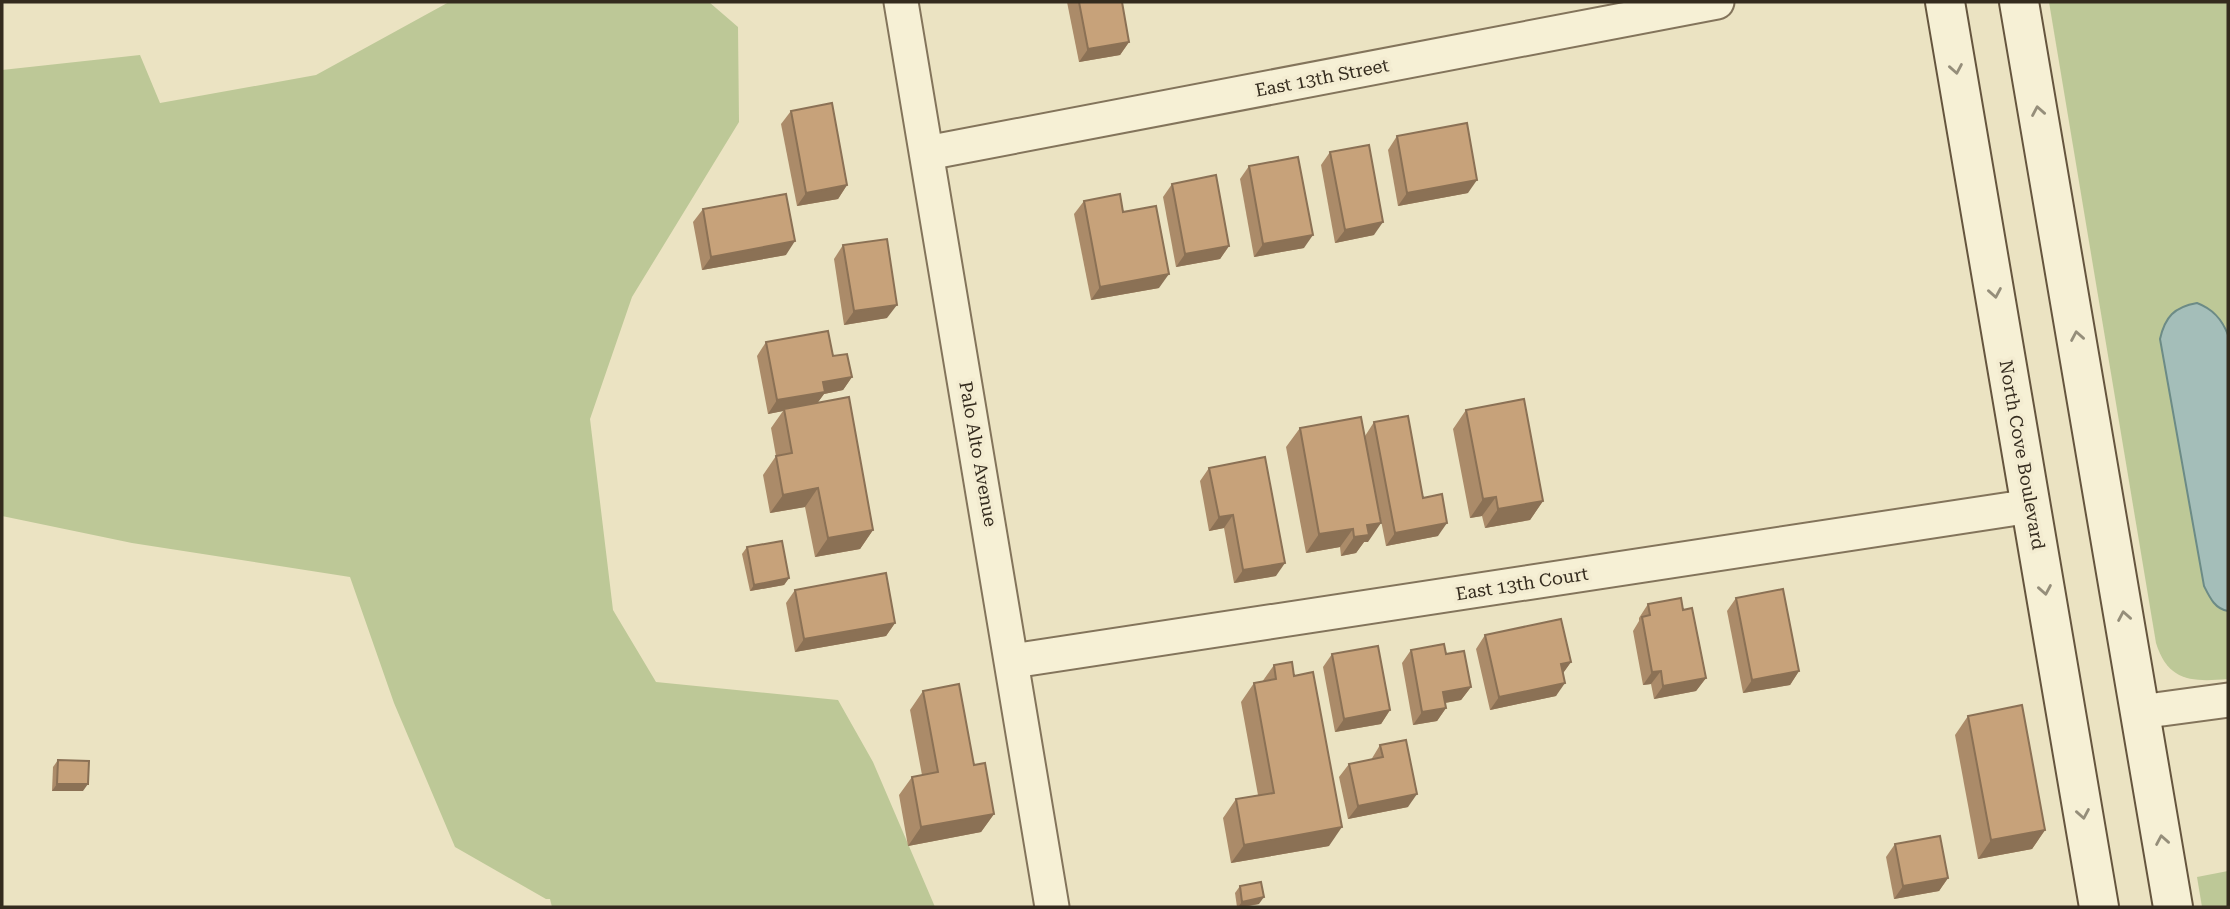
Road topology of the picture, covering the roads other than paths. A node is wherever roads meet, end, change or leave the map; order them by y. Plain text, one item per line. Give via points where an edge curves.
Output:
1 (901, 2) edge
2 (1717, 2) edge
3 (1945, 2) edge
4 (2019, 2) edge
5 (927, 153) junction
6 (2031, 506) junction
7 (1013, 662) junction
8 (2228, 699) edge
9 (2140, 712) junction
10 (1052, 907) edge
11 (2099, 907) edge
12 (2173, 907) edge

1 - 5 street, Palo Alto Avenue
2 - 5 street, East 13th Street
3 -> 6 main road, North Cove Boulevard
9 -> 4 main road
5 - 7 street, Palo Alto Avenue
6 - 7 street, East 13th Court
6 -> 11 main road, North Cove Boulevard
7 - 10 street, Palo Alto Avenue
8 - 9 street
12 -> 9 main road

